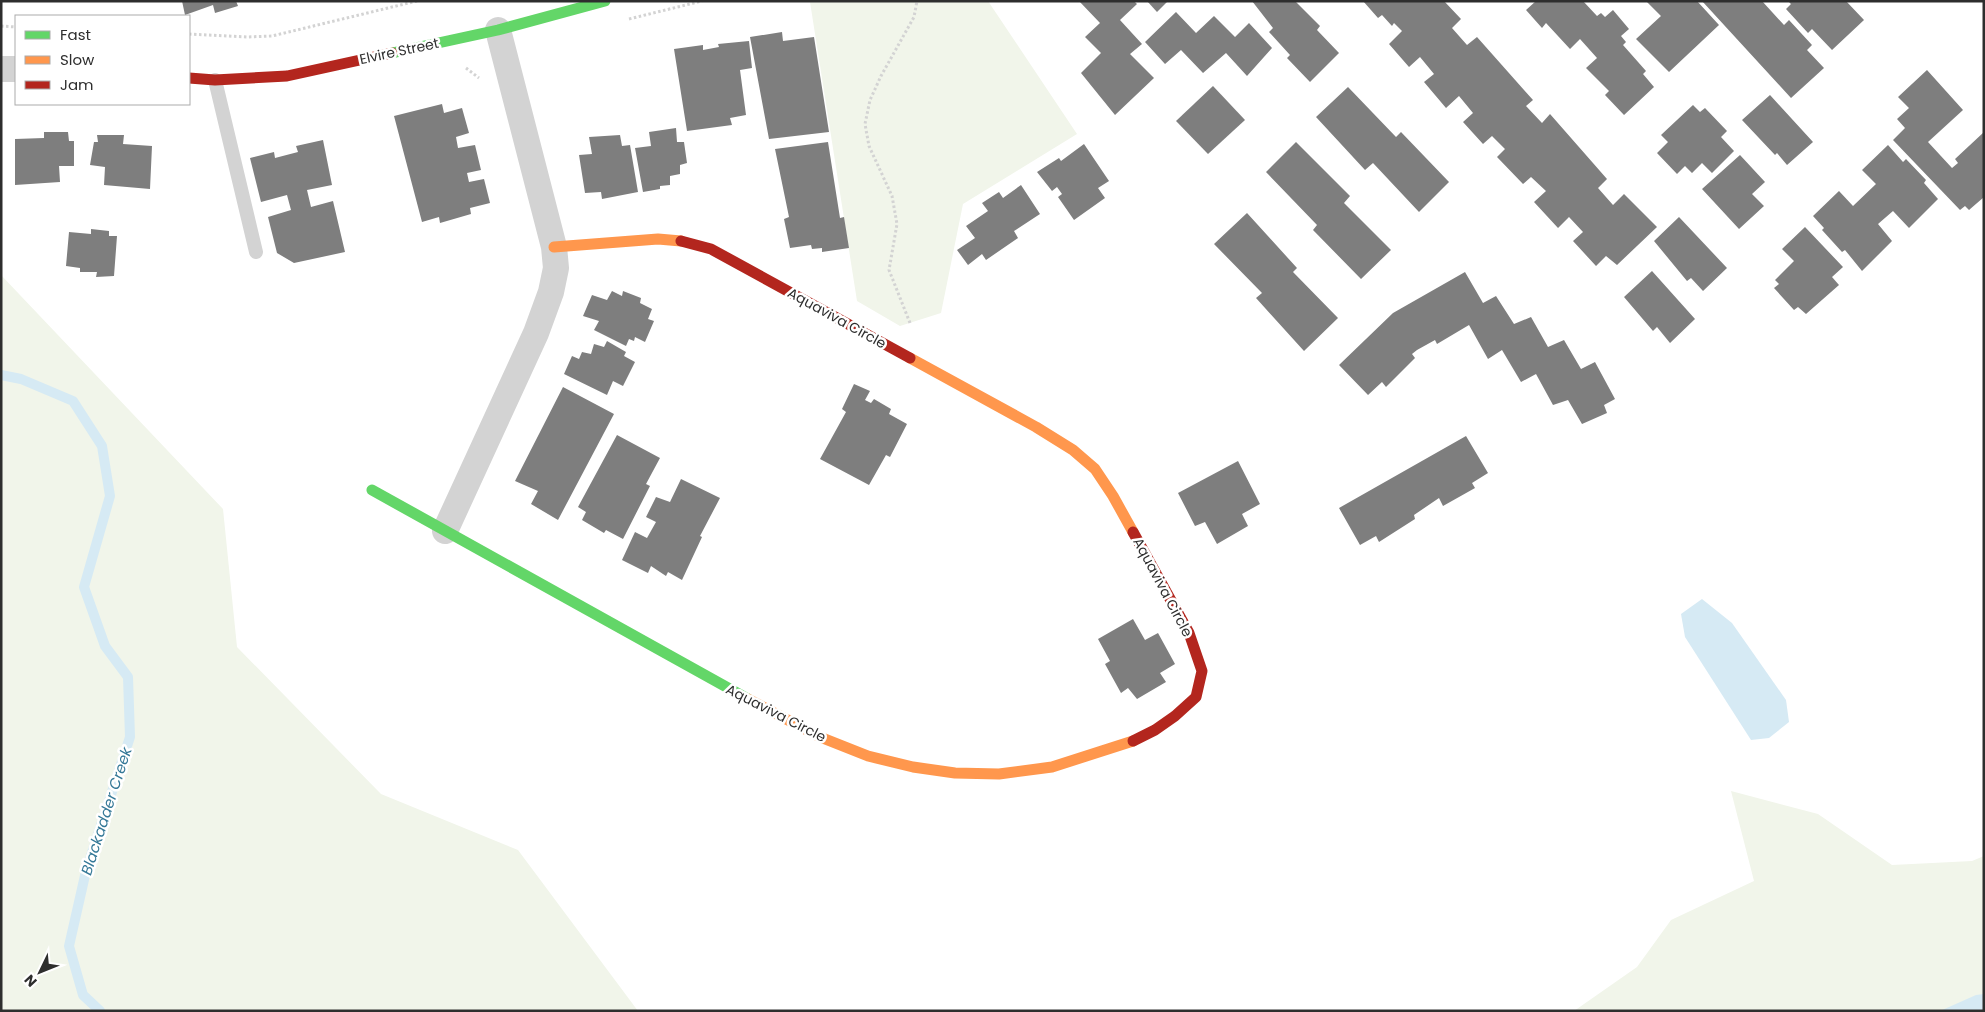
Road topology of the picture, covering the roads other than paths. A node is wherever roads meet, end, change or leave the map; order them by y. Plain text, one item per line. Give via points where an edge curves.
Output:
1 (605, 1) edge
2 (498, 30) junction
3 (1, 69) edge
4 (15, 69) edge
5 (190, 78) edge
6 (215, 80) junction
7 (554, 247) junction
8 (256, 252) dead end
9 (372, 490) dead end
10 (445, 530) junction

1 - 2 street, Elvire Street
2 - 6 street, Elvire Street via 287,76
2 - 7 street
3 - 4 street
5 - 6 street, Elvire Street
6 - 8 lane
7 - 10 street via 556,268 551,292 536,333
7 - 10 street, Aquaviva Circle via 658,239 685,241 710,249 1073,450 1095,469 1113,496 1189,633 1202,671 1196,697 1156,730 1123,745 1052,767 999,774 955,773 913,767 868,756 820,737
9 - 10 street, Aquaviva Circle

